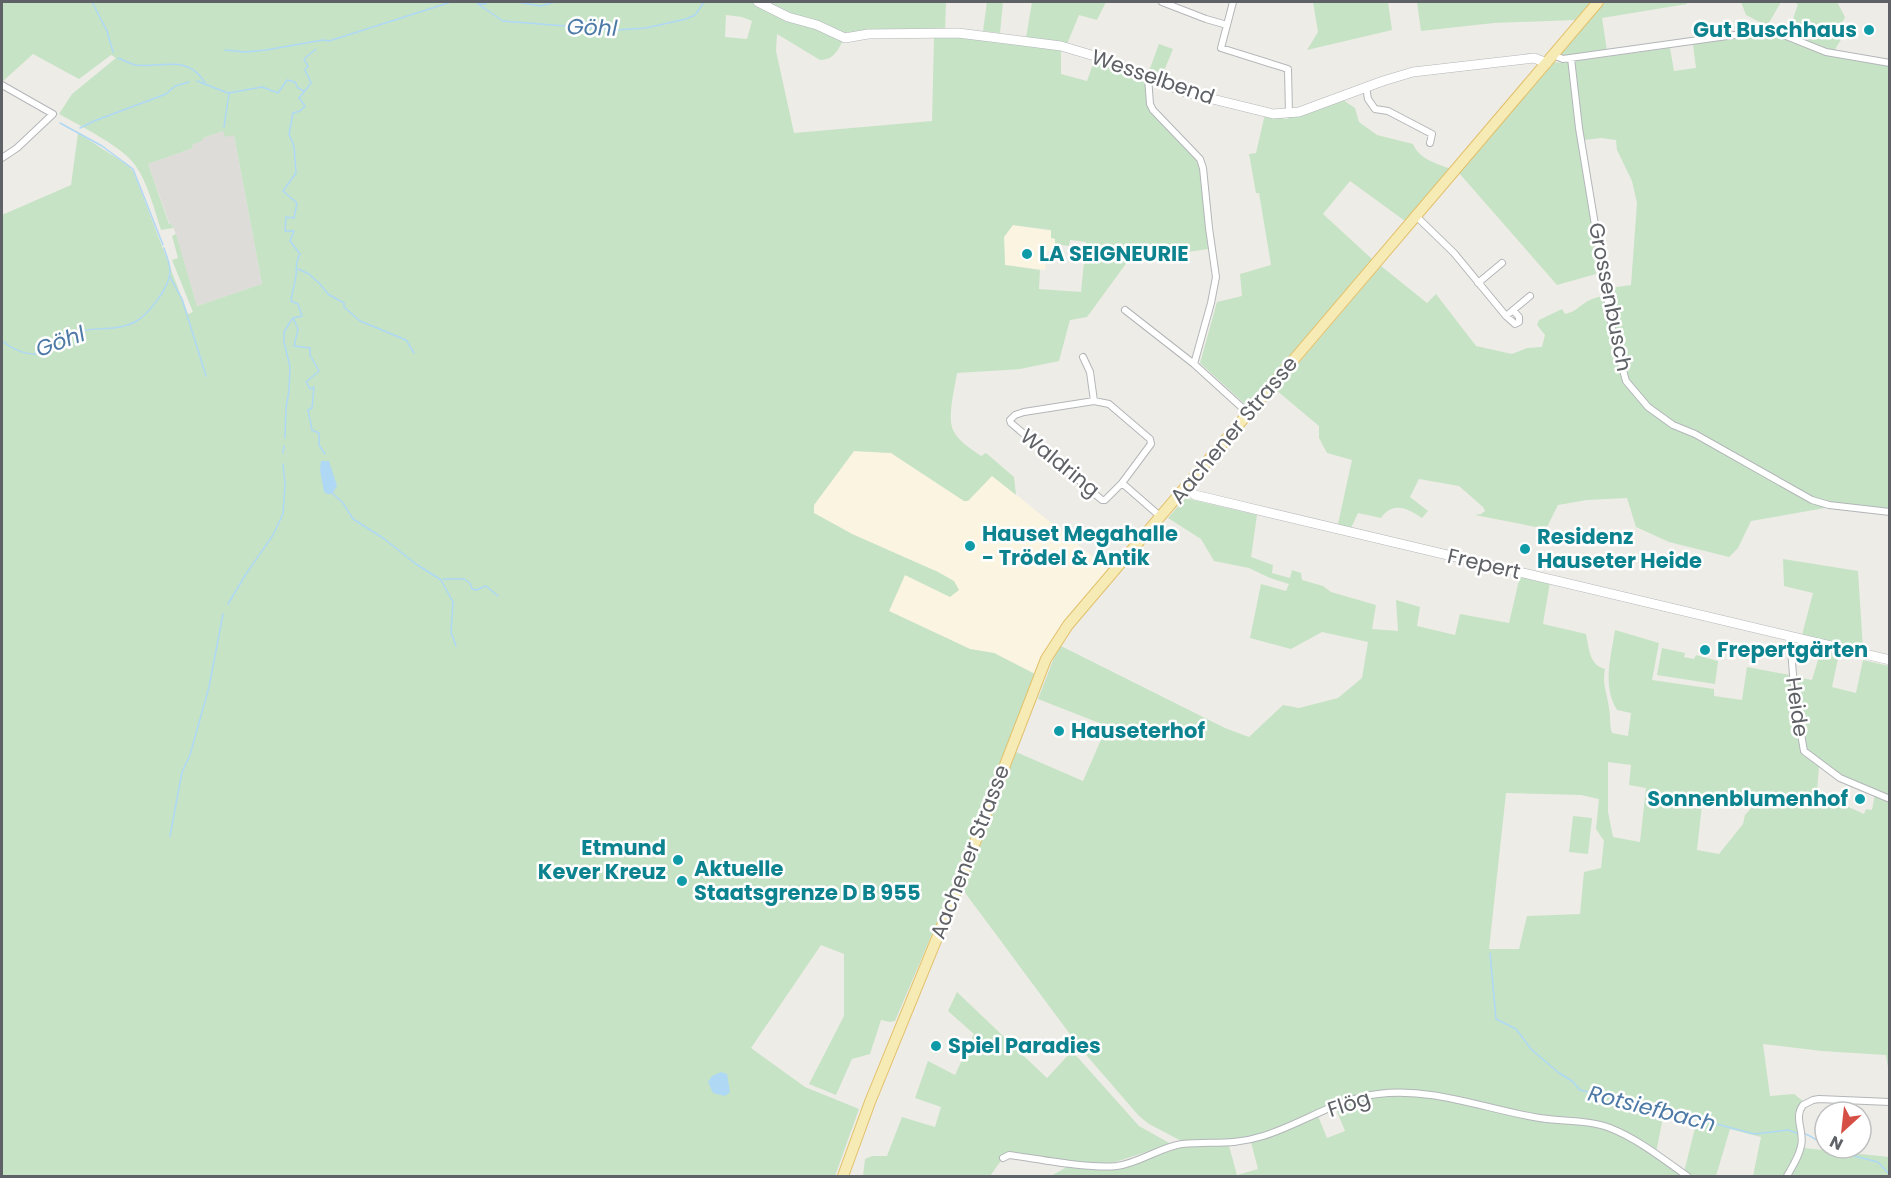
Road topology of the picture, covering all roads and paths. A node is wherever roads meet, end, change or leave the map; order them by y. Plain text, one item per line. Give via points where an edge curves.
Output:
1 (758, 2) edge
2 (1162, 2) edge
3 (1233, 2) edge
4 (1598, 2) edge
5 (1227, 25) junction
6 (1571, 58) junction
7 (1550, 59) junction
8 (1890, 63) edge
9 (1148, 77) junction
10 (2, 85) edge
11 (1366, 87) junction
12 (1290, 114) junction
13 (1430, 143) dead end
14 (2, 158) edge
15 (1416, 216) junction
16 (1502, 263) dead end
17 (1478, 283) junction
18 (1530, 296) dead end
19 (1125, 310) dead end
20 (1513, 310) junction
21 (1506, 316) junction
22 (1083, 357) dead end
23 (1194, 364) junction
24 (1094, 401) junction
25 (1248, 413) junction
26 (1122, 483) junction
27 (1185, 488) junction
28 (1890, 512) edge
29 (1161, 517) junction
30 (1790, 636) junction
31 (1890, 660) edge
32 (1890, 799) edge
33 (1890, 1102) edge
34 (1003, 1158) dead end
35 (844, 1175) edge
36 (1687, 1176) edge
37 (1787, 1176) edge

1 - 9 street, Wesselbend via 845,38 905,33 1000,37 1065,47
2 - 5 street
3 - 5 street
4 - 7 main road, Aachener Strasse
5 - 12 street via 1221,48 1288,69
6 - 7 street
6 - 8 street via 1763,31 1776,32 1826,52
6 - 28 street, Grossenbusch via 1613,334 1626,381 1648,406 1673,425 1812,500
7 - 11 street, Wesselbend via 1413,72
7 - 15 main road, Aachener Strasse
9 - 12 street, Wesselbend via 1188,93 1253,110
9 - 23 street via 1153,110 1200,159 1203,168 1216,277
10 - 14 street via 52,114
11 - 12 street, Wesselbend
11 - 13 street via 1371,106 1432,134
15 - 17 street
15 - 25 main road, Aachener Strasse
16 - 17 street
17 - 21 street
18 - 20 street
19 - 23 street
20 - 21 street
20 - 21 street via 1518,322 1511,322
22 - 24 street via 1090,372
23 - 25 street
24 - 26 street, Waldring via 1109,404 1150,439 1149,449
24 - 26 street, Waldring via 1024,412 1011,418 1011,423 1102,500
25 - 27 main road, Aachener Strasse
26 - 29 street, Waldring
27 - 29 main road, Aachener Strasse
27 - 30 street, Frepert via 1195,495
29 - 35 main road, Aachener Strasse via 1068,626 1046,659
30 - 31 street, Frepert
30 - 32 street, Heide via 1804,752 1840,778
33 - 37 street via 1813,1100 1803,1105 1798,1120 1801,1147
34 - 36 street, Flög via 1009,1155 1119,1166 1180,1144 1229,1144 1255,1139 1347,1100 1417,1092 1536,1118 1609,1127

